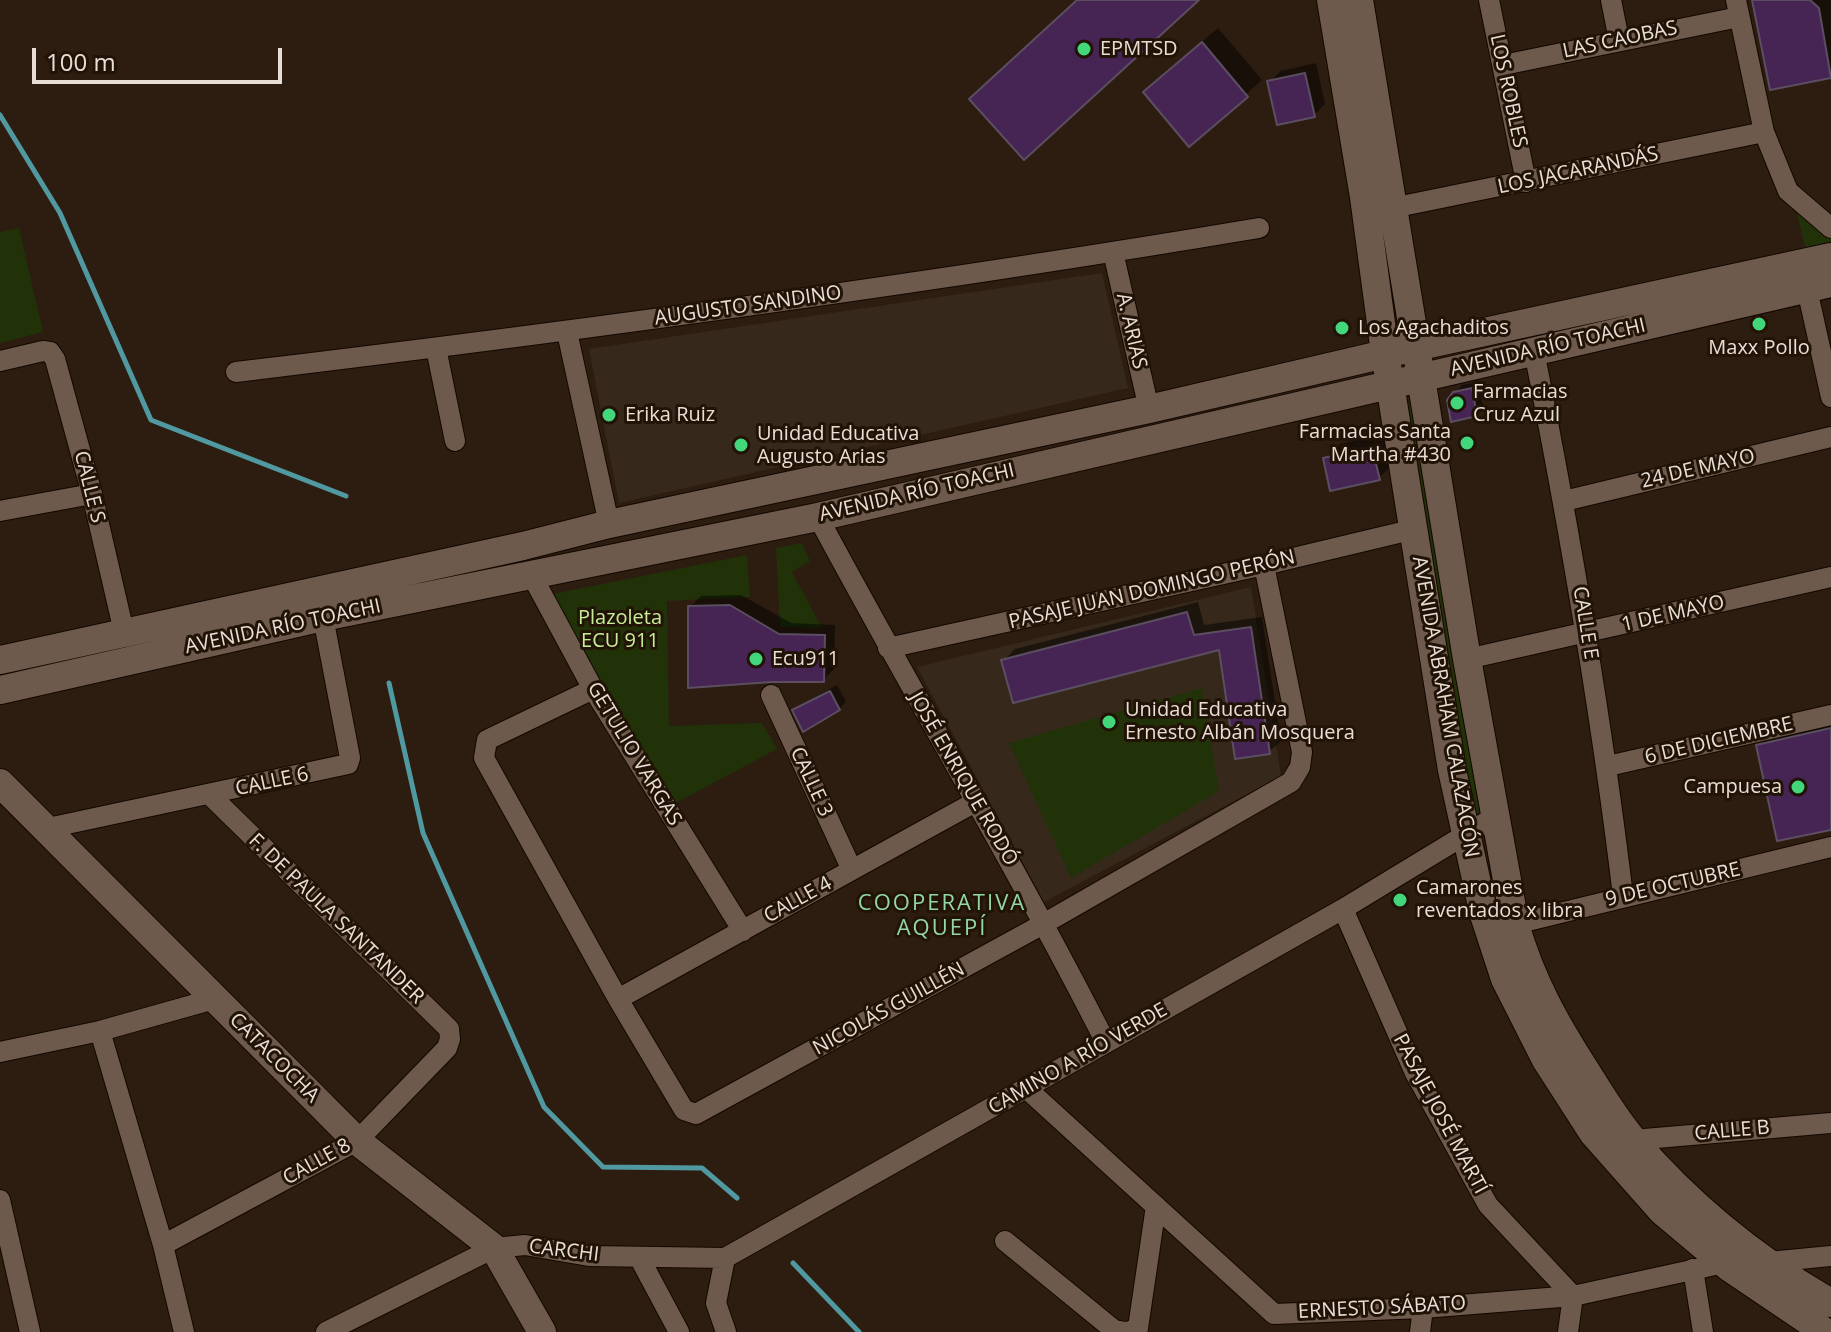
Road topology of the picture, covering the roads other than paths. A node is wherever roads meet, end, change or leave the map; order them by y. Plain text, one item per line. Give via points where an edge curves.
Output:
1 (1331, 0) edge
2 (1359, 0) edge
3 (1489, 0) edge
4 (1611, 0) edge
5 (1737, 8) edge
6 (1619, 40) junction
7 (1503, 65) junction
8 (1764, 132) junction
9 (1526, 182) junction
10 (1392, 208) junction
11 (1259, 228) dead end
12 (1831, 228) edge
13 (1113, 252) junction
14 (1831, 257) edge
15 (1819, 286) edge
16 (567, 332) junction
17 (1415, 347) junction
18 (436, 348) junction
19 (1534, 351) junction
20 (1385, 353) junction
21 (0, 361) edge
22 (236, 372) dead end
23 (1419, 377) junction
24 (1391, 384) junction
25 (1831, 397) edge
26 (1149, 409) junction
27 (1831, 437) edge
28 (455, 441) dead end
29 (92, 494) junction
30 (1564, 501) junction
31 (0, 511) edge
32 (818, 517) junction
33 (609, 524) junction
34 (1415, 529) junction
35 (1264, 565) junction
36 (531, 574) junction
37 (1831, 577) edge
38 (323, 617) junction
39 (124, 632) junction
40 (1587, 634) junction
41 (888, 648) junction
42 (1467, 659) junction
43 (0, 660) edge
44 (593, 689) junction
45 (0, 690) edge
46 (771, 695) dead end
47 (1831, 715) edge
48 (1608, 766) junction
49 (0, 783) edge
50 (210, 795) junction
51 (977, 801) junction
52 (1496, 816) junction
53 (48, 828) junction
54 (1465, 836) junction
55 (1831, 847) edge
56 (852, 870) junction
57 (1623, 896) junction
58 (1343, 909) junction
59 (1045, 923) junction
60 (1515, 924) junction
61 (743, 931) junction
62 (214, 999) junction
63 (618, 999) junction
64 (100, 1031) junction
65 (1106, 1043) junction
66 (447, 1048) joint
67 (0, 1052) edge
68 (1026, 1088) junction
69 (1831, 1123) edge
70 (1633, 1140) junction
71 (357, 1141) junction
72 (0, 1200) edge
73 (1156, 1206) junction
74 (1005, 1241) dead end
75 (163, 1245) junction
76 (494, 1248) junction
77 (1831, 1256) edge
78 (639, 1257) junction
79 (725, 1258) junction
80 (1769, 1262) junction
81 (1724, 1263) junction
82 (1693, 1269) junction
83 (1573, 1296) junction
84 (1831, 1303) edge
85 (1423, 1308) junction
86 (1273, 1323) edge
87 (1131, 1331) edge
88 (30, 1332) edge
89 (184, 1332) edge
90 (326, 1332) edge
91 (542, 1332) edge
92 (679, 1332) edge
93 (726, 1332) edge
94 (1420, 1332) edge
95 (1568, 1332) edge
96 (1703, 1332) edge
97 (1825, 1332) edge

1 - 20 main road, AVENIDA ABRAHAM CALAZACÓN
2 - 10 main road, AVENIDA ABRAHAM CALAZACÓN
3 - 7 street, LOS ROBLES
4 - 6 street
5 - 6 street, LAS CAOBAS
5 - 8 street
6 - 7 street, LAS CAOBAS
7 - 9 street, LOS ROBLES
8 - 9 street, LOS JACARANDÁS
8 - 12 street via 1788,191
9 - 10 street, LOS JACARANDÁS
10 - 17 main road, AVENIDA ABRAHAM CALAZACÓN
11 - 13 street, AUGUSTO SANDINO
13 - 16 street, AUGUSTO SANDINO
13 - 26 street, A. ARIAS
14 - 17 main road, AVENIDA RÍO TOACHI
15 - 19 main road, AVENIDA RÍO TOACHI
15 - 25 street
16 - 18 street, AUGUSTO SANDINO
16 - 33 street
17 - 20 main road, AVENIDA RÍO TOACHI
17 - 23 main road, AVENIDA ABRAHAM CALAZACÓN
18 - 22 street, AUGUSTO SANDINO
18 - 28 street
19 - 23 main road, AVENIDA RÍO TOACHI
19 - 30 street, CALLE E
20 - 24 main road, AVENIDA ABRAHAM CALAZACÓN
20 - 26 main road, AVENIDA RÍO TOACHI
21 - 29 street, CALLE S via 43,351 55,359
23 - 24 main road, AVENIDA RÍO TOACHI
23 - 42 main road, AVENIDA ABRAHAM CALAZACÓN
24 - 32 main road, AVENIDA RÍO TOACHI
24 - 34 main road, AVENIDA ABRAHAM CALAZACÓN
26 - 33 main road, AVENIDA RÍO TOACHI
27 - 30 street, 24 DE MAYO
29 - 31 street
29 - 39 street, CALLE S
30 - 40 street, CALLE E
32 - 36 main road, AVENIDA RÍO TOACHI
32 - 41 street, JOSÉ ENRIQUE RODÓ
33 - 39 main road, AVENIDA RÍO TOACHI
34 - 35 street, PASAJE JUAN DOMINGO PERÓN
34 - 54 main road, AVENIDA ABRAHAM CALAZACÓN
35 - 41 street, PASAJE JUAN DOMINGO PERÓN
35 - 59 street, NICOLÁS GUILLÉN via 1302,752 1291,782
36 - 38 main road, AVENIDA RÍO TOACHI
36 - 44 street, GETULIO VARGAS
37 - 40 street, 1 DE MAYO
38 - 45 main road, AVENIDA RÍO TOACHI
38 - 50 street, CALLE 6 via 348,764
39 - 43 main road, AVENIDA RÍO TOACHI
40 - 42 street, 1 DE MAYO
40 - 48 street, CALLE E
41 - 51 street, JOSÉ ENRIQUE RODÓ
42 - 52 main road, AVENIDA ABRAHAM CALAZACÓN
44 - 61 street, GETULIO VARGAS
44 - 63 street, NICOLÁS GUILLÉN via 487,740 484,758
46 - 56 street, CALLE 3
47 - 48 street, 6 DE DICIEMBRE
48 - 57 street, CALLE E
49 - 53 main road, CATACOCHA
50 - 53 street, CALLE 6
50 - 66 street, F. DE PAULA SANTANDER via 449,1029
51 - 56 street, CALLE 4
51 - 59 street, JOSÉ ENRIQUE RODÓ
52 - 54 street, CAMINO A RÍO VERDE
52 - 60 main road, AVENIDA ABRAHAM CALAZACÓN
53 - 62 main road, CATACOCHA
54 - 58 street, CAMINO A RÍO VERDE
54 - 81 main road, AVENIDA ABRAHAM CALAZACÓN via 1505,979 1546,1060 1593,1133 1662,1211
55 - 57 street, 9 DE OCTUBRE
56 - 61 street, CALLE 4
57 - 60 street, 9 DE OCTUBRE
58 - 65 street, CAMINO A RÍO VERDE
58 - 83 street, PASAJE JOSÉ MARTÍ via 1415,1073 1488,1205
59 - 63 street, NICOLÁS GUILLÉN via 696,1114 684,1110
59 - 65 street, JOSÉ ENRIQUE RODÓ
60 - 70 main road, AVENIDA ABRAHAM CALAZACÓN via 1544,1003
61 - 63 street, CALLE 4
62 - 64 street
62 - 71 main road, CATACOCHA
64 - 67 street
64 - 75 street
65 - 68 street, CAMINO A RÍO VERDE
66 - 71 street, CALLE 8
68 - 73 street, ERNESTO SÁBATO
68 - 79 street, CAMINO A RÍO VERDE
69 - 70 street, CALLE B
70 - 80 main road, AVENIDA ABRAHAM CALAZACÓN via 1682,1192
71 - 75 street, CALLE 8
71 - 76 main road, CATACOCHA
72 - 88 street
73 - 86 street, ERNESTO SÁBATO
73 - 87 street
74 - 87 street via 1114,1330
75 - 89 street
76 - 78 street, CARCHI via 525,1245 589,1256
76 - 90 street, CARCHI
76 - 91 main road, CATACOCHA
77 - 80 street
78 - 79 street, CARCHI
78 - 92 street
79 - 93 street via 716,1303
80 - 84 main road, AVENIDA ABRAHAM CALAZACÓN
81 - 82 street, ERNESTO SÁBATO
81 - 97 main road, AVENIDA ABRAHAM CALAZACÓN
82 - 83 street, ERNESTO SÁBATO
82 - 96 street
83 - 85 street, ERNESTO SÁBATO
83 - 95 street
85 - 86 street, ERNESTO SÁBATO
85 - 94 street

